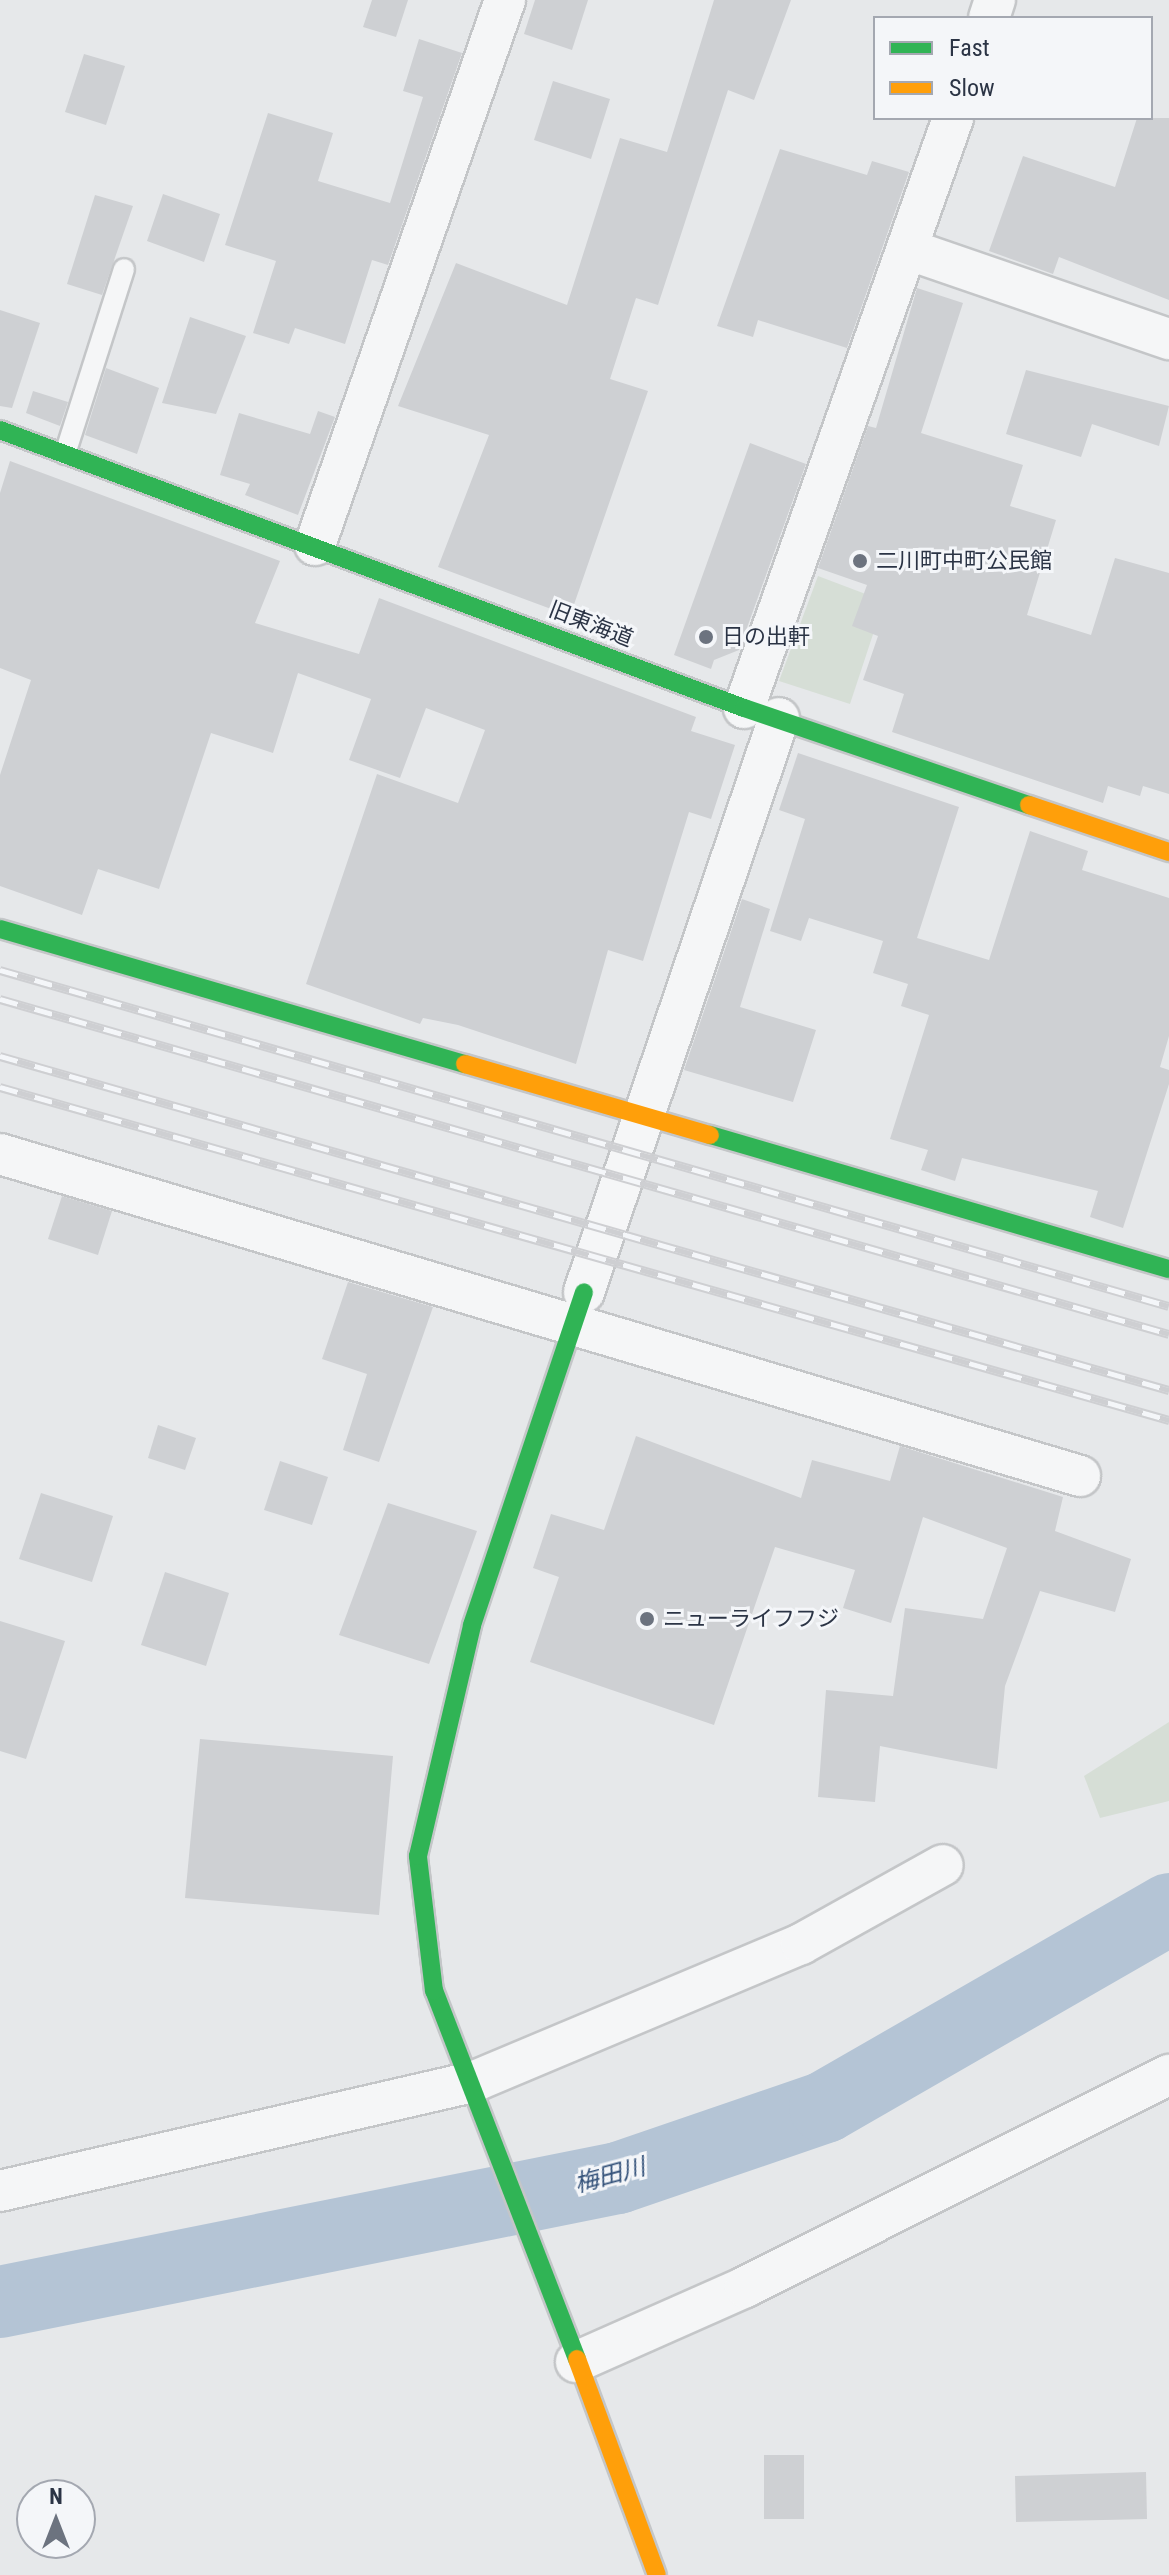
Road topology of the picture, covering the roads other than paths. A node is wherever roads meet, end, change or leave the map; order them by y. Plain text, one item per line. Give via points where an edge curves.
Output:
1 (505, 0) edge
2 (952, 120) edge
3 (907, 249) junction
4 (124, 269) dead end
5 (1169, 339) edge
6 (0, 430) edge
7 (65, 454) junction
8 (315, 545) junction
9 (761, 713) junction
10 (1169, 852) edge
11 (0, 929) edge
12 (644, 1121) junction
13 (0, 1154) edge
14 (1169, 1269) edge
15 (579, 1308) junction
16 (1080, 1476) dead end
17 (943, 1865) dead end
18 (1169, 2075) edge
19 (480, 2096) junction
20 (0, 2191) edge
21 (576, 2362) junction
22 (657, 2575) edge

1 - 8 street
2 - 3 street
3 - 5 street
3 - 9 street
4 - 7 lane
6 - 7 street, 旧東海道
7 - 8 street, 旧東海道
8 - 9 street, 旧東海道
9 - 10 street, 旧東海道
9 - 12 street
11 - 12 street
12 - 14 street
12 - 15 street
13 - 15 street
15 - 16 street
15 - 19 street via 472,1625 418,1856 434,1991
17 - 19 street via 801,1944
18 - 21 street via 745,2287
19 - 20 street
19 - 21 street
21 - 22 street

